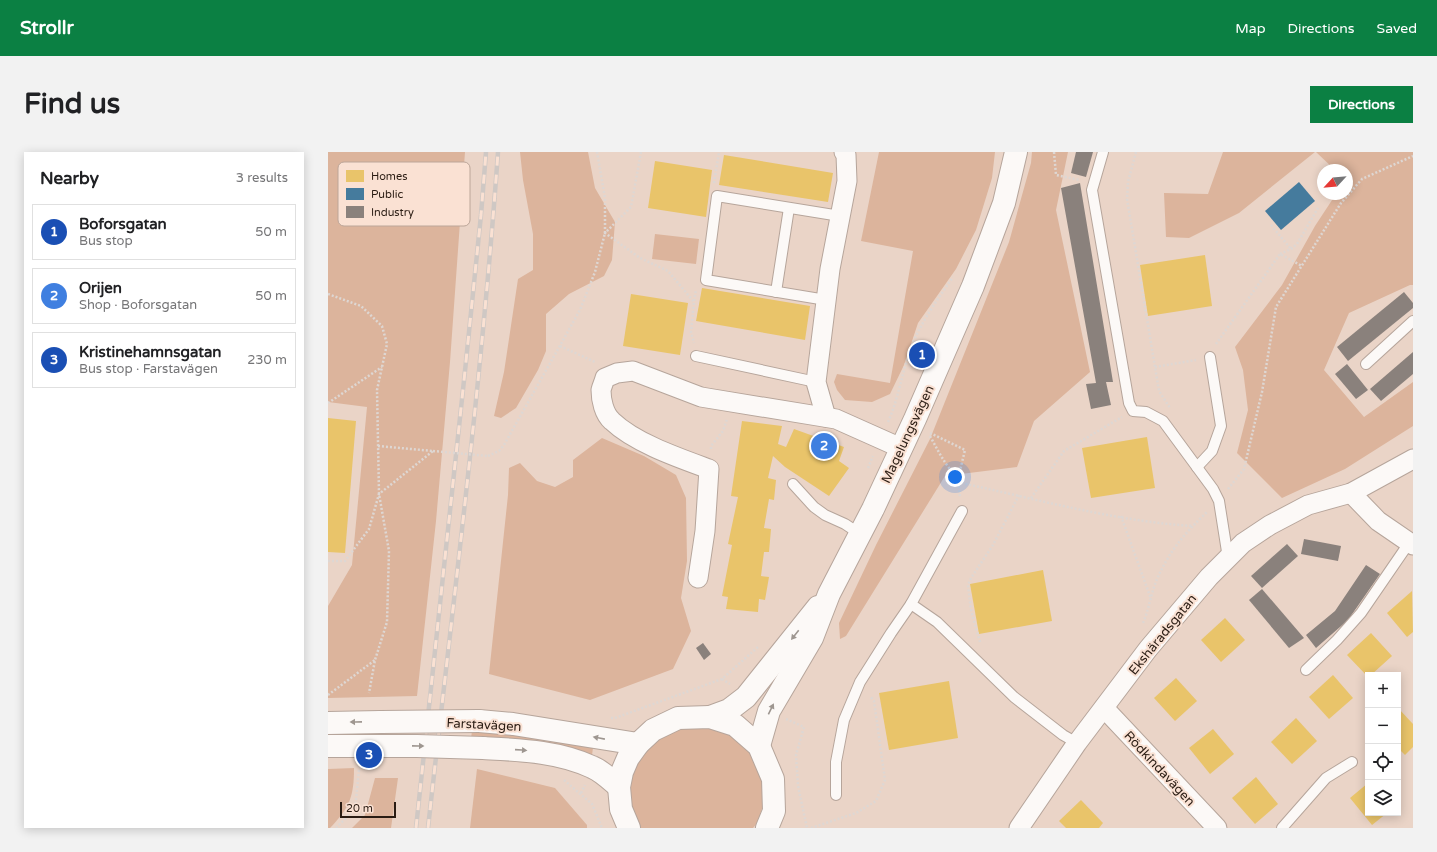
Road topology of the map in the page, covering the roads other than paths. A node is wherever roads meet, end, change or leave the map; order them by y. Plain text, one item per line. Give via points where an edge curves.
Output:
1 (844, 152) edge
2 (1006, 152) edge
3 (1016, 152) edge
4 (1103, 152) edge
5 (1004, 203) junction
6 (789, 208) junction
7 (840, 216) junction
8 (776, 292) junction
9 (826, 300) junction
10 (1413, 320) edge
11 (696, 356) road end
12 (1210, 357) road end
13 (1366, 364) dead end
14 (816, 382) junction
15 (826, 417) junction
16 (901, 448) junction
17 (1413, 460) edge
18 (1198, 467) junction
19 (793, 484) dead end
20 (1351, 493) junction
21 (962, 511) road end
22 (860, 534) junction
23 (1411, 544) edge
24 (1228, 558) junction
25 (698, 578) dead end
26 (829, 594) junction
27 (911, 604) junction
28 (1306, 670) dead end
29 (1104, 708) junction
30 (710, 717) junction
31 (328, 723) edge
32 (1077, 743) junction
33 (638, 744) junction
34 (328, 746) edge
35 (759, 746) junction
36 (1352, 762) dead end
37 (619, 787) junction
38 (836, 795) dead end
39 (774, 822) edge
40 (629, 828) edge
41 (1019, 828) edge
42 (1217, 828) edge
43 (1282, 828) edge

1 - 7 street via 847,181
2 - 5 main road, Magelungsvägen
3 - 5 main road, Magelungsvägen
4 - 18 lane via 1092,190 1129,403 1133,411 1146,412 1163,421
5 - 16 main road, Magelungsvägen via 973,286
6 - 7 lane
6 - 8 lane
6 - 8 lane via 717,196 706,280
7 - 9 street
8 - 9 lane
9 - 14 street
10 - 13 lane
11 - 14 lane
12 - 18 lane via 1221,426 1212,451
14 - 15 street
15 - 16 street
15 - 25 street via 701,397 633,371 617,372 605,378 601,389 603,406 611,420 638,439 709,469
16 - 22 main road, Magelungsvägen
17 - 20 street, Ekshäradsgatan
18 - 24 lane via 1219,501
19 - 22 lane via 814,507
20 - 23 street via 1378,521
20 - 24 street, Ekshäradsgatan via 1308,505 1270,525
21 - 27 lane
22 - 26 main road, Magelungsvägen
23 - 28 lane via 1361,613
24 - 29 street, Ekshäradsgatan via 1148,649
26 -> 30 main road, Magelungsvägen via 746,696 729,710
35 -> 26 main road, Magelungsvägen via 769,712 812,638
27 - 32 lane via 937,622 1014,697
27 - 38 lane via 860,682 844,720 836,762
29 - 32 street, Ekshäradsgatan
29 - 42 street, Rödkindavägen
30 - 33 main road via 678,718 653,730
30 - 35 main road via 735,725
33 -> 31 main road, Farstavägen, bridge via 479,721
32 - 41 street, Ekshäradsgatan
33 - 37 main road via 628,758
34 -> 37 main road, Farstavägen, bridge via 417,746 534,751 593,767
35 - 39 main road via 773,779
36 - 43 lane via 1326,778
37 - 40 main road via 621,809

